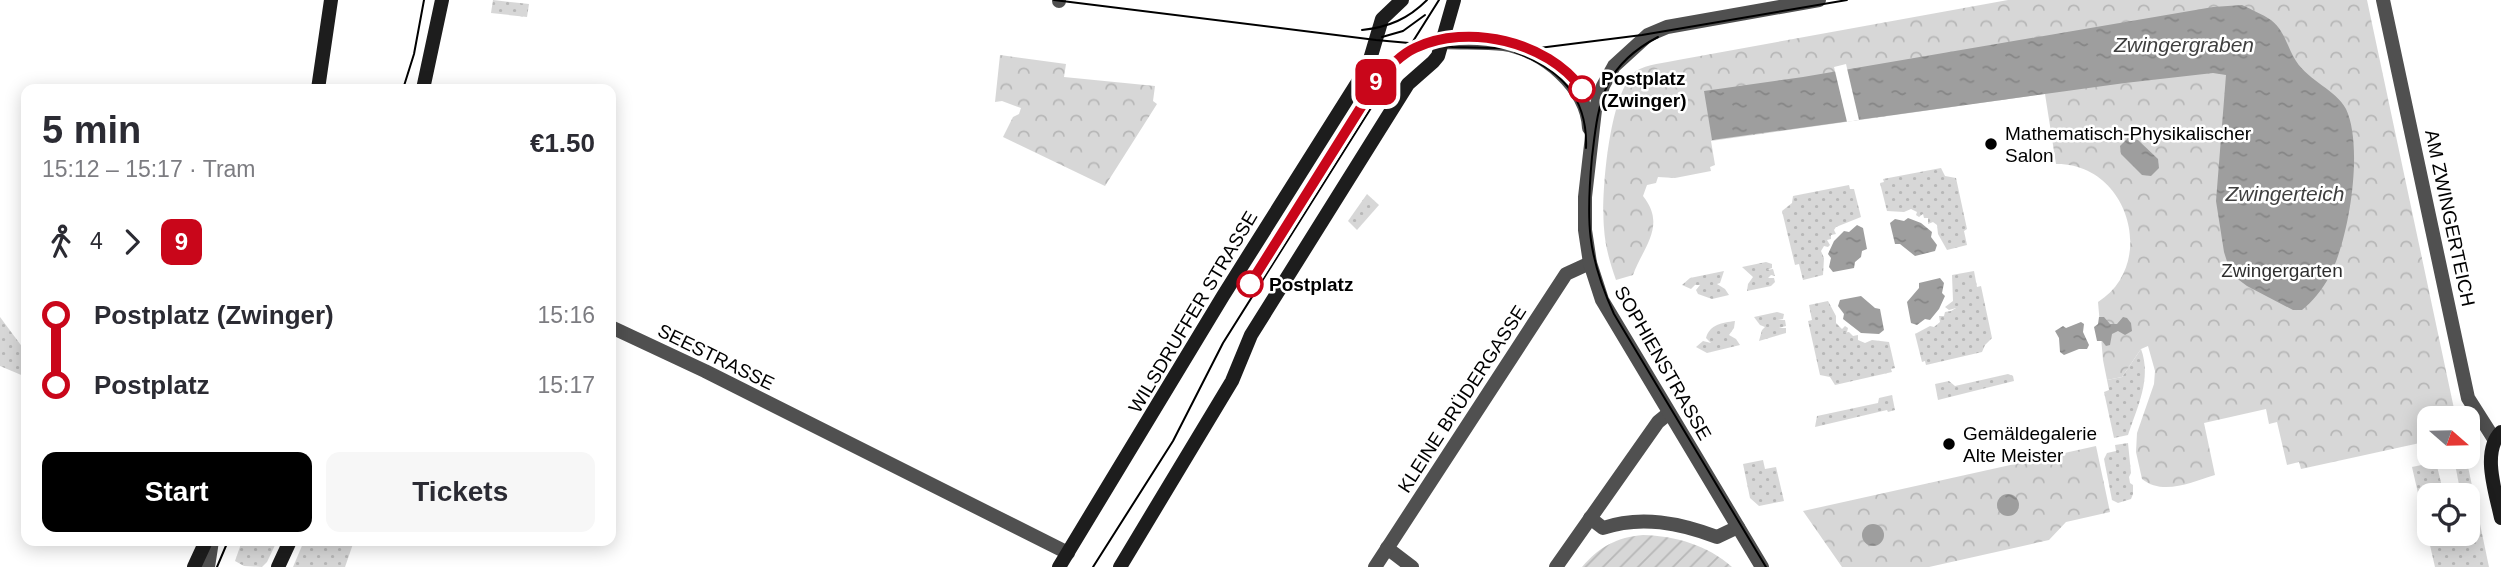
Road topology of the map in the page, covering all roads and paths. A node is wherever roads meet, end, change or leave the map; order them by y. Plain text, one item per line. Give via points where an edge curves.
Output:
1 (331, 0) edge
2 (442, 0) edge
3 (1402, 0) edge
4 (1454, 0) edge
5 (1819, 0) edge
6 (2383, 0) edge
7 (1443, 42) junction
8 (319, 84) edge
9 (424, 84) edge
10 (1590, 147) junction
11 (1590, 263) junction
12 (616, 329) edge
13 (1670, 413) junction
14 (2498, 435) edge
15 (1590, 518) junction
16 (2501, 518) edge
17 (1738, 527) junction
18 (203, 546) edge
19 (211, 546) edge
20 (288, 546) edge
21 (1387, 548) junction
22 (1068, 553) junction
23 (194, 567) edge
24 (208, 567) edge
25 (278, 567) edge
26 (1059, 567) edge
27 (1119, 567) edge
28 (1375, 567) edge
29 (1412, 567) edge
30 (1556, 567) edge
31 (1762, 567) edge

1 - 8 street
2 - 9 street
3 - 22 street, WILSDRUFFER STRASSE via 1379,25 1361,77
4 - 7 street
5 - 10 street, SOPHIENSTRASSE via 1667,27 1648,35 1614,66 1599,96
6 - 14 street, AM ZWINGERTEICH via 2469,398
7 - 10 street via 1506,44 1554,67 1575,89 1584,107
7 - 27 street via 1433,62 1408,83 1256,327 1232,381
10 - 11 street, SOPHIENSTRASSE via 1584,214
11 - 13 street, SOPHIENSTRASSE via 1602,300
11 - 21 street, KLEINE BRÜDERGASSE via 1566,274
12 - 22 street, SEESTRASSE
13 - 15 street via 1658,422
13 - 17 street, SOPHIENSTRASSE
14 - 16 street via 2492,474
15 - 17 street via 1603,528 1632,520 1662,522 1717,537
15 - 30 street
17 - 31 street, SOPHIENSTRASSE
18 - 23 street
19 - 24 street
20 - 25 street
21 - 28 street, KLEINE BRÜDERGASSE
21 - 29 street
22 - 26 street, WILSDRUFFER STRASSE

